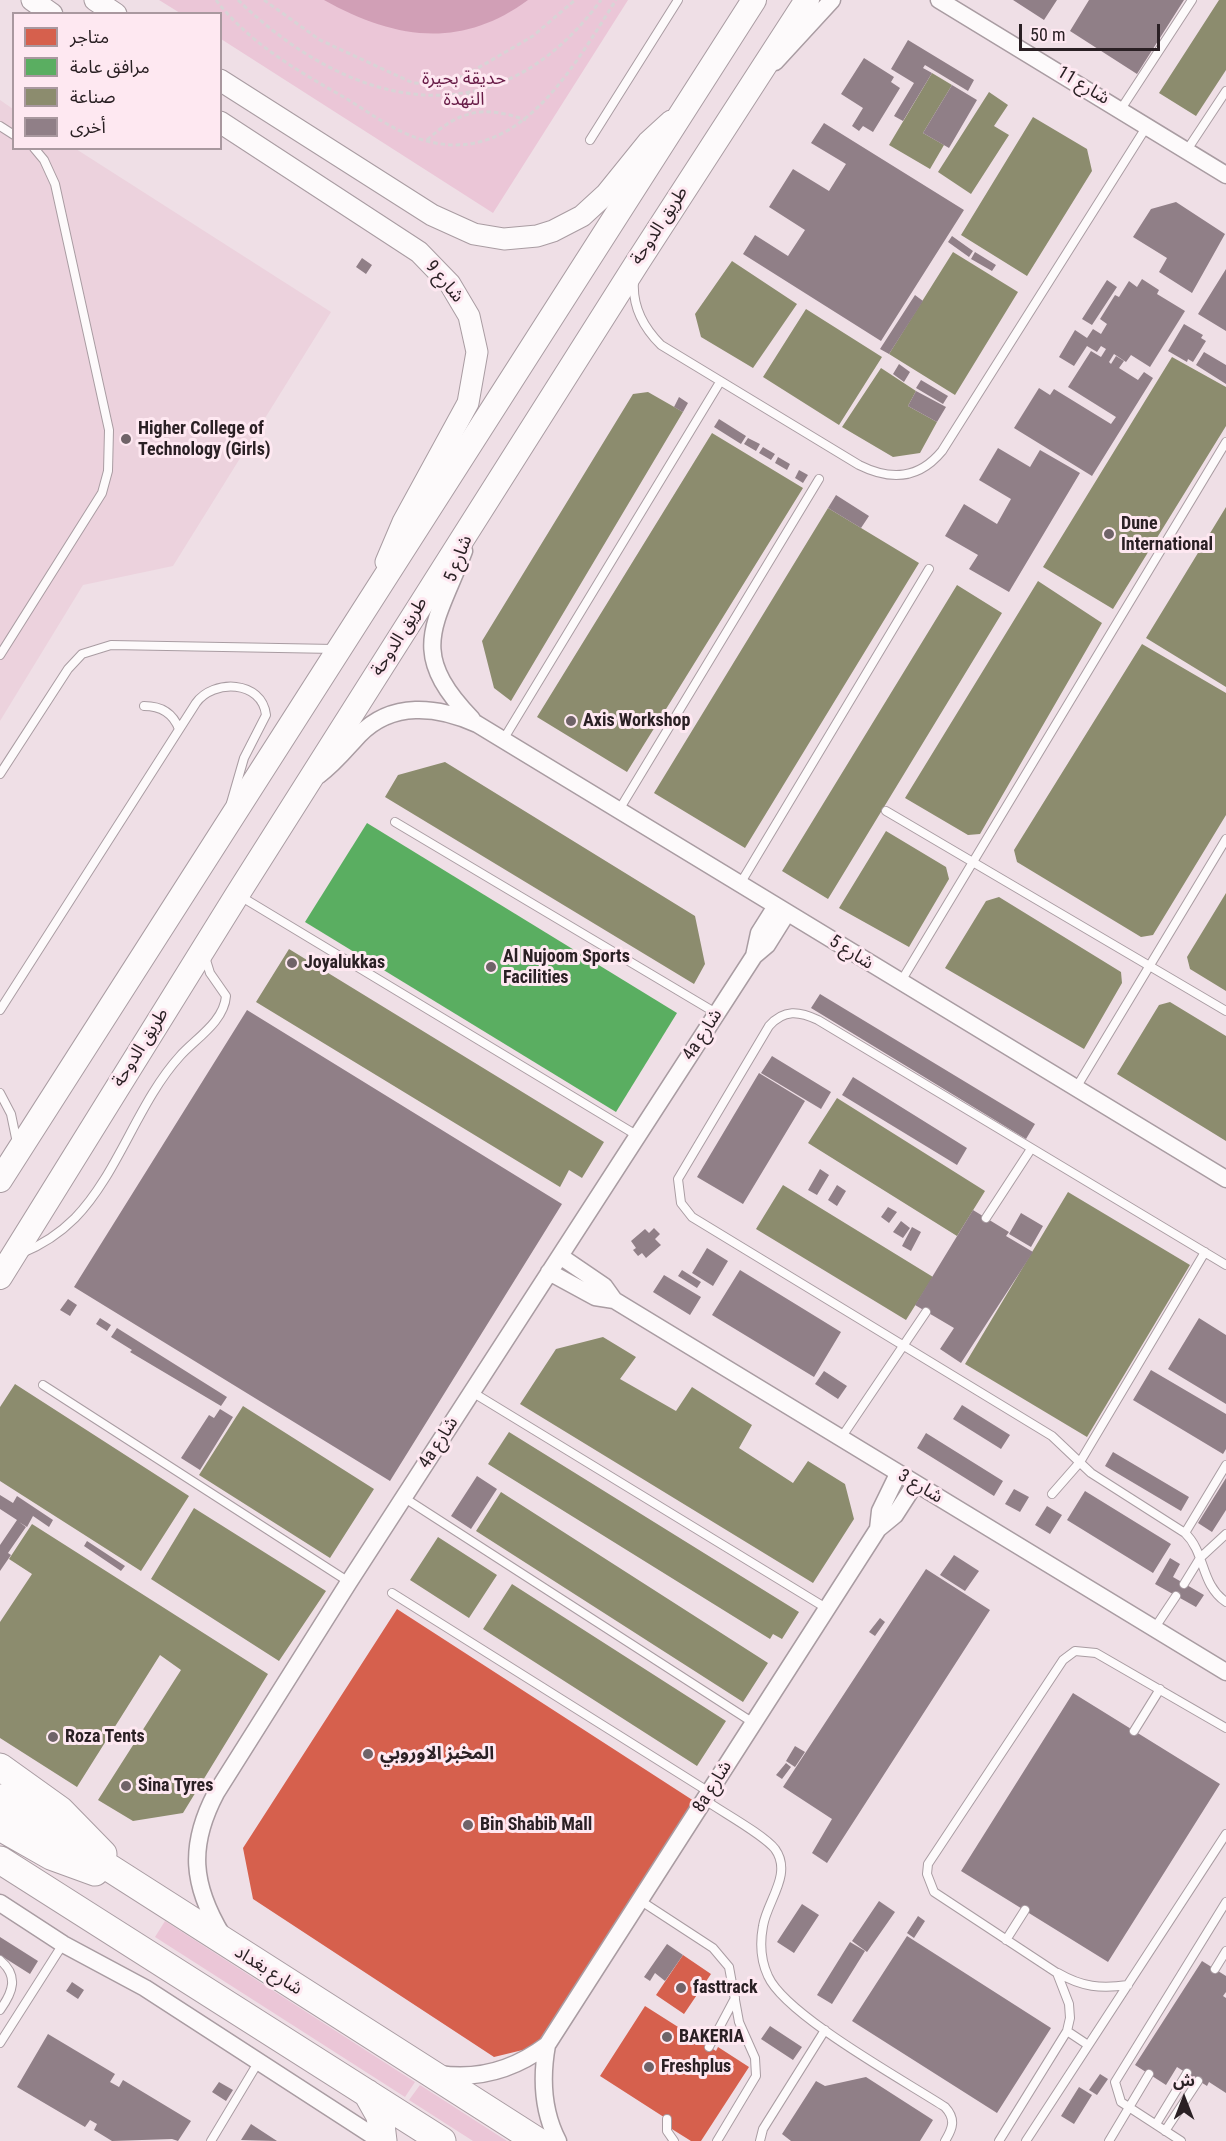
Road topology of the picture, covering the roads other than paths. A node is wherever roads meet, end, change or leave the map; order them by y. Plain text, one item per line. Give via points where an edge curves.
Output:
1 (32, 0) edge
2 (95, 0) edge
3 (678, 0) edge
4 (754, 0) edge
5 (807, 0) edge
6 (832, 0) edge
7 (939, 0) edge
8 (1192, 0) edge
9 (49, 12) edge
10 (113, 12) edge
11 (760, 73) junction
12 (222, 81) edge
13 (1226, 91) edge
14 (1121, 109) junction
15 (686, 110) junction
16 (222, 123) edge
17 (1147, 125) junction
18 (590, 140) dead end
19 (35, 150) edge
20 (1187, 150) junction
21 (1226, 175) edge
22 (637, 262) junction
23 (720, 382) junction
24 (1226, 442) edge
25 (819, 479) dead end
26 (473, 522) junction
27 (929, 569) dead end
28 (374, 598) junction
29 (341, 650) junction
30 (0, 655) edge
31 (144, 706) dead end
32 (477, 724) junction
33 (179, 729) junction
34 (503, 740) junction
35 (0, 774) edge
36 (307, 785) junction
37 (619, 810) junction
38 (886, 811) dead end
39 (395, 822) dead end
40 (228, 826) junction
41 (1226, 840) edge
42 (973, 861) junction
43 (740, 884) junction
44 (237, 895) junction
45 (781, 910) junction
46 (204, 947) junction
47 (1150, 965) junction
48 (900, 983) junction
49 (0, 1010) edge
50 (1226, 1011) edge
51 (716, 1013) junction
52 (1076, 1088) junction
53 (0, 1093) edge
54 (638, 1136) junction
55 (1030, 1149) junction
56 (17, 1154) junction
57 (1226, 1179) edge
58 (0, 1180) edge
59 (986, 1218) dead end
60 (1205, 1252) junction
61 (13, 1256) junction
62 (560, 1256) junction
63 (1226, 1265) edge
64 (549, 1272) junction
65 (0, 1277) edge
66 (615, 1300) junction
67 (926, 1312) dead end
68 (903, 1345) junction
69 (43, 1385) dead end
70 (472, 1392) junction
71 (841, 1438) junction
72 (1080, 1462) junction
73 (1226, 1465) edge
74 (898, 1474) junction
75 (915, 1484) junction
76 (1052, 1494) dead end
77 (404, 1497) junction
78 (878, 1528) junction
79 (1185, 1533) junction
80 (1226, 1534) edge
81 (1200, 1558) junction
82 (349, 1581) junction
83 (1184, 1584) dead end
84 (392, 1593) dead end
85 (1176, 1596) dead end
86 (1226, 1602) edge
87 (826, 1608) junction
88 (1154, 1629) junction
89 (1226, 1672) edge
90 (1160, 1689) junction
91 (752, 1722) junction
92 (1226, 1728) edge
93 (1134, 1731) dead end
94 (0, 1767) edge
95 (707, 1796) junction
96 (0, 1798) edge
97 (0, 1827) edge
98 (1226, 1834) edge
99 (0, 1860) edge
100 (119, 1876) junction
101 (641, 1900) junction
102 (1226, 1902) edge
103 (0, 1903) edge
104 (1025, 1910) dead end
105 (1006, 1940) junction
106 (63, 1944) junction
107 (229, 1946) junction
108 (1226, 1951) edge
109 (0, 1960) edge
110 (1215, 1969) dead end
111 (1058, 1973) junction
112 (1128, 1985) junction
113 (735, 1998) junction
114 (0, 2010) edge
115 (825, 2030) junction
116 (1067, 2031) junction
117 (0, 2043) edge
118 (547, 2045) junction
119 (1088, 2045) junction
120 (709, 2047) dead end
121 (259, 2061) junction
122 (432, 2073) junction
123 (1187, 2073) dead end
124 (1149, 2074) dead end
125 (1198, 2080) dead end
126 (367, 2092) junction
127 (1130, 2108) junction
128 (668, 2119) dead end
129 (1156, 2124) junction
130 (1165, 2131) junction
131 (211, 2141) edge
132 (382, 2141) edge
133 (442, 2141) edge
134 (537, 2141) edge
135 (558, 2141) edge
136 (674, 2141) edge
137 (717, 2141) edge
138 (760, 2141) edge
139 (945, 2141) edge
140 (999, 2141) edge
141 (1026, 2141) edge
142 (1108, 2141) edge
143 (1181, 2141) edge

1 - 9 street
2 - 10 street
3 - 18 lane
4 - 15 main road
5 - 11 main road, طريق الدوحة
6 - 11 street via 785,53
7 - 14 street, شارع 11
8 - 14 lane
11 - 22 main road, طريق الدوحة
12 - 15 street via 432,215 466,231 504,239 553,231 582,216 606,194 648,142
13 - 20 lane
14 - 17 street, شارع 11
15 - 28 main road
16 - 28 street, شارع 9 via 419,252 450,284 470,316 477,352 468,403 404,522
17 - 20 street, شارع 11
17 - 23 lane via 942,451 923,469 898,476 873,472
19 - 30 lane via 55,184 111,450 102,493
20 - 21 street, شارع 11
22 - 23 lane via 633,290 645,327 662,345
22 - 26 main road, طريق الدوحة
23 - 34 lane
24 - 42 lane
25 - 37 lane
26 - 32 street, شارع 5 via 431,639 439,676
26 - 36 main road, طريق الدوحة
27 - 43 lane
28 - 29 main road
29 - 35 lane via 101,646 74,661
29 - 40 main road
31 - 33 lane via 168,713
32 - 34 street, شارع 5
32 - 36 street, شارع 5 via 427,709 384,717 371,724
33 - 40 lane via 200,697 213,688 236,687 262,701 265,722 237,774
33 - 49 lane
34 - 37 street, شارع 5
36 - 44 main road, طريق الدوحة
37 - 43 street, شارع 5
38 - 42 lane
39 - 51 lane
40 - 56 main road
41 - 47 lane
42 - 47 lane
42 - 48 lane
43 - 45 street, شارع 5
44 - 46 main road, طريق الدوحة
44 - 54 lane
45 - 48 street, شارع 5
45 - 51 street, 4a شارع via 759,933 754,956
46 - 61 main road, طريق الدوحة
46 - 61 lane via 210,974 226,996 209,1028 173,1065 76,1217 47,1241
47 - 50 lane
47 - 52 lane
48 - 52 street, شارع 5
51 - 54 street, 4a شارع
52 - 57 street, شارع 5
53 - 56 lane via 15,1127
54 - 62 street, 4a شارع
55 - 59 lane
55 - 60 lane
55 - 68 lane via 809,1016 791,1012 769,1026 680,1172 681,1203 692,1217
56 - 58 main road
60 - 63 lane
60 - 72 lane
61 - 65 main road, طريق الدوحة
62 - 64 street, 4a شارع
62 - 66 street, شارع 3 via 596,1279
64 - 66 street, شارع 3 via 595,1297
64 - 70 street, 4a شارع
66 - 71 street, شارع 3
67 - 68 lane
68 - 71 lane
68 - 72 lane via 1052,1436
69 - 82 lane
70 - 77 street, 4a شارع
70 - 87 lane
71 - 74 street, شارع 3
72 - 76 lane
72 - 79 lane via 1100,1480
73 - 79 lane
74 - 75 street, شارع 3
74 - 78 street, 8a شارع via 880,1511
75 - 78 street, 8a شارع via 895,1515
75 - 88 street, شارع 3
77 - 82 street, 4a شارع
77 - 91 lane
78 - 87 street, 8a شارع
79 - 81 lane
80 - 81 lane
81 - 83 lane
81 - 86 lane via 1210,1587
82 - 107 street, 4a شارع via 204,1815 196,1866 201,1892
84 - 95 lane
85 - 88 lane
87 - 91 street, 8a شارع
88 - 89 street, شارع 3
90 - 92 lane
90 - 93 lane
90 - 105 lane via 1089,1650 1068,1655 933,1855 927,1874 934,1892
91 - 95 street, 8a شارع
94 - 100 main road via 60,1810 102,1852
95 - 101 street, 8a شارع
95 - 115 lane via 776,1850 781,1877 763,1925 763,1959 776,1990
96 - 100 main road, شارع بغداد
97 - 100 main road via 67,1863
98 - 112 lane
99 - 126 main road
100 - 107 main road, شارع بغداد
101 - 113 lane via 720,1953 729,1966
101 - 118 street, 8a شارع
102 - 127 lane via 1118,2077 1117,2095
103 - 106 street
104 - 105 lane
105 - 111 lane
106 - 117 lane
106 - 121 street via 145,1988
107 - 122 main road, شارع بغداد
108 - 110 lane
109 - 114 lane via 13,1977 13,1987
111 - 112 lane via 1091,1987
111 - 116 lane via 1069,2004
112 - 119 lane
113 - 120 lane
113 - 137 lane via 741,2032 755,2058 756,2076
115 - 138 lane via 763,2128
115 - 139 lane via 945,2107 954,2124
116 - 119 lane
116 - 140 lane
118 - 122 street, 8a شارع via 500,2070 466,2076
118 - 135 street, 8a شارع via 544,2098
119 - 141 lane
121 - 131 lane
121 - 132 street
122 - 134 main road, شارع بغداد
123 - 129 lane
124 - 127 lane
125 - 130 lane
126 - 132 main road via 380,2116
126 - 133 main road
127 - 129 lane
127 - 142 lane
128 - 136 lane via 667,2131
129 - 130 lane
130 - 143 lane

